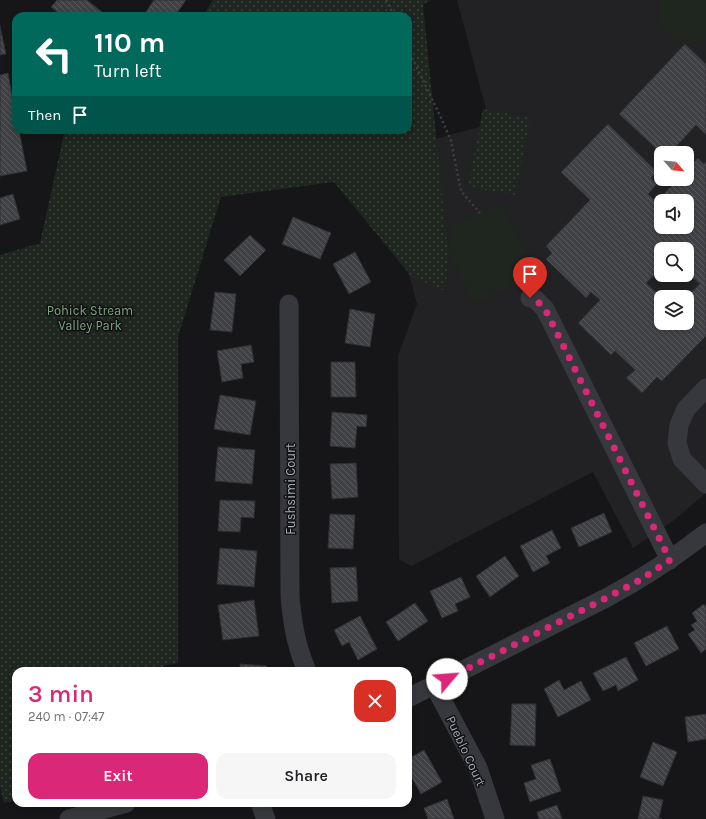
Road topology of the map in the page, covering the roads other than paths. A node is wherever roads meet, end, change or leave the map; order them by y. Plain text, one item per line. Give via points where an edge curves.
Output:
1 (530, 298) dead end
2 (289, 304) dead end
3 (706, 388) edge
4 (706, 484) edge
5 (706, 533) edge
6 (670, 560) junction
7 (306, 667) edge
8 (434, 685) junction
9 (412, 696) edge
10 (112, 807) edge
11 (262, 807) edge
12 (69, 819) edge
13 (266, 819) edge
14 (495, 819) edge

1 - 6 street via 535,299 545,309
2 - 7 street, Fushsimi Court via 290,596 295,638
3 - 4 street via 686,409 679,425 677,443 682,459
5 - 6 street
6 - 8 street via 608,597
8 - 9 street
8 - 14 street, Pueblo Court via 478,768
10 - 12 street
11 - 13 street

